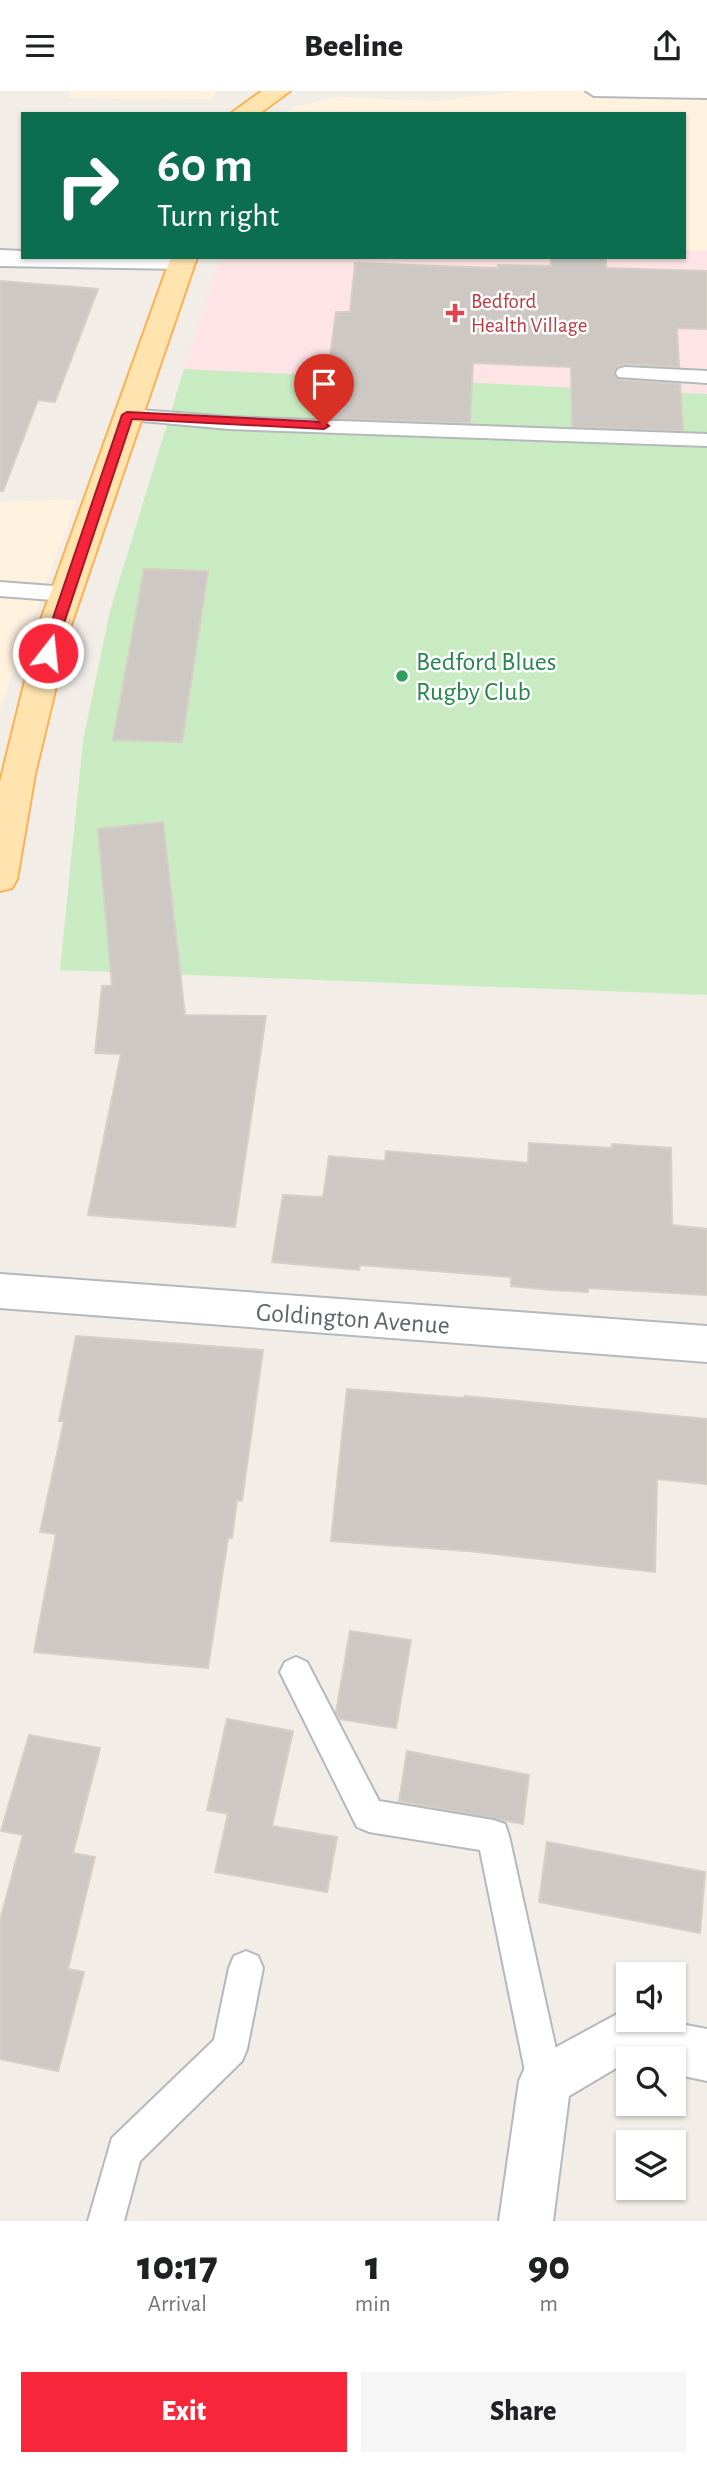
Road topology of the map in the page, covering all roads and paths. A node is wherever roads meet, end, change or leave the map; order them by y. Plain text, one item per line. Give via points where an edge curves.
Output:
1 (241, 91) edge
2 (278, 91) edge
3 (594, 91) edge
4 (707, 93) edge
5 (235, 112) edge
6 (245, 112) edge
7 (0, 258) edge
8 (21, 258) edge
9 (183, 259) edge
10 (625, 373) dead end
11 (707, 377) edge
12 (127, 415) junction
13 (707, 440) edge
14 (0, 589) edge
15 (66, 594) junction
16 (9, 775) edge
17 (0, 879) edge
18 (0, 1291) edge
19 (707, 1344) edge
20 (296, 1672) dead end
21 (246, 1968) dead end
22 (707, 2055) edge
23 (545, 2081) junction
24 (106, 2221) edge
25 (526, 2221) edge

1 - 5 main road
2 - 6 main road
3 - 4 lane
7 - 8 street
9 - 12 main road
10 - 11 lane
12 - 13 lane
12 - 15 main road
14 - 15 lane
15 - 16 main road
16 - 17 main road
18 - 19 street, Goldington Avenue
20 - 23 lane via 369,1816 494,1836
21 - 24 lane via 230,2049 125,2151
22 - 23 street via 619,2038
23 - 25 street

